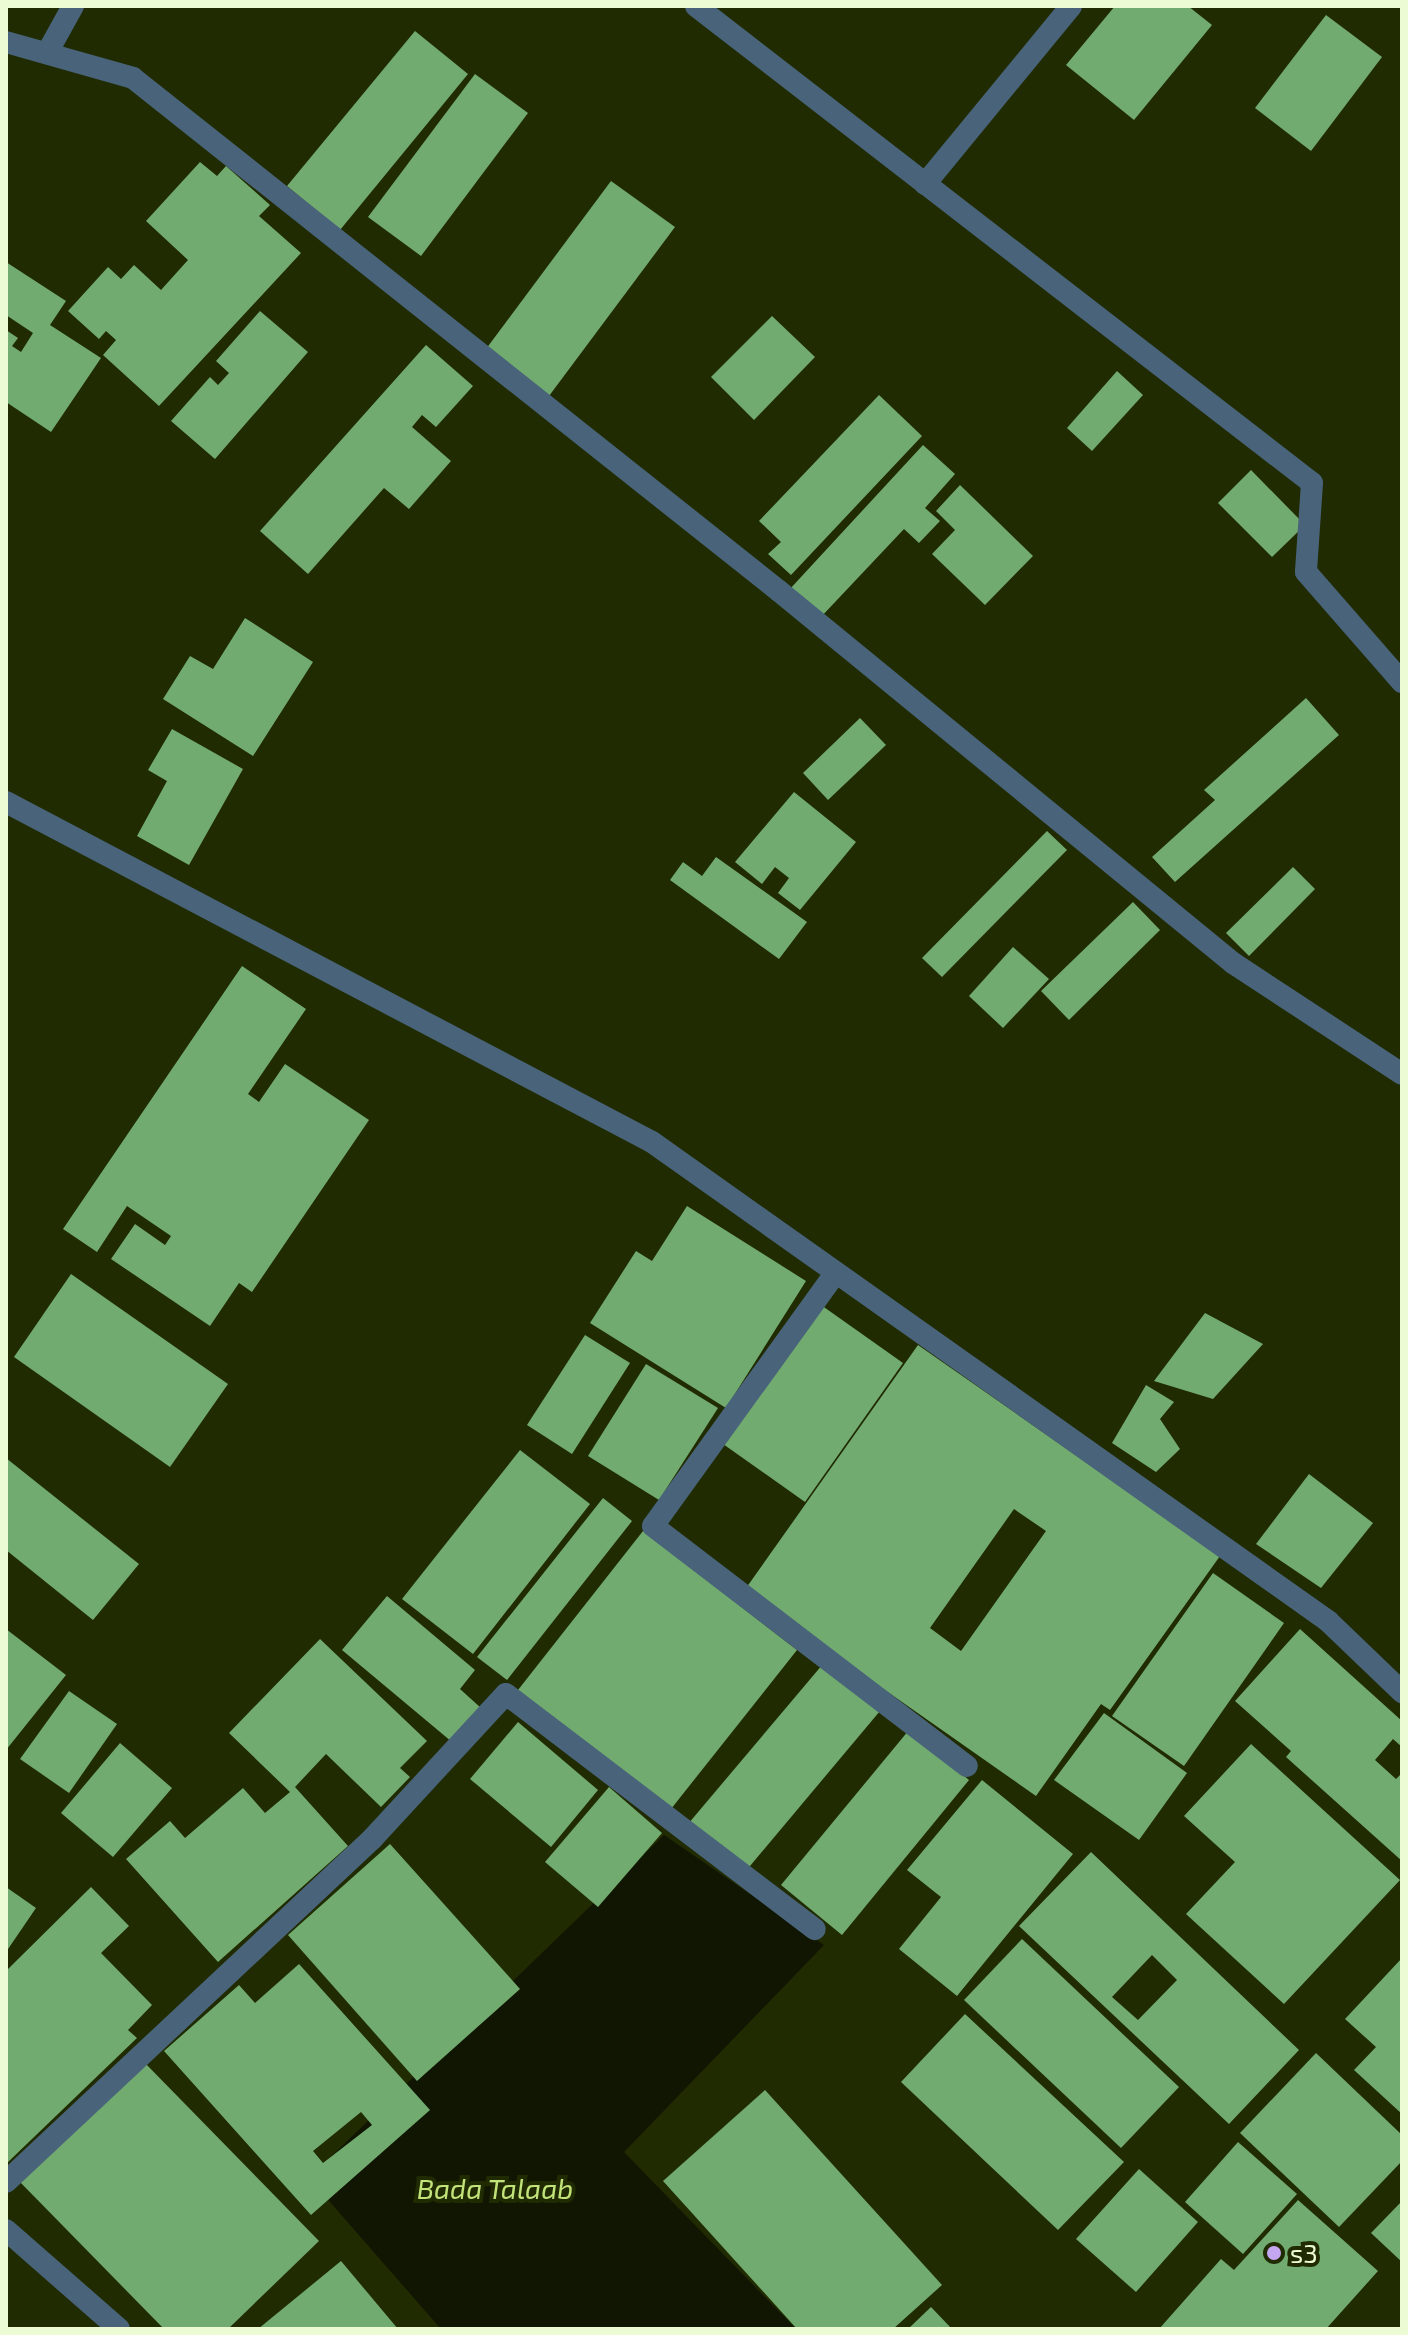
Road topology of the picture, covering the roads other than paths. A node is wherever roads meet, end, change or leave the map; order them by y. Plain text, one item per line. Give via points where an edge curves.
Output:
1 (73, 6) edge
2 (696, 6) edge
3 (1071, 6) edge
4 (6, 42) edge
5 (47, 53) junction
6 (925, 184) junction
7 (1402, 682) edge
8 (6, 802) edge
9 (1402, 1074) edge
10 (834, 1275) junction
11 (1402, 1692) edge
12 (967, 1766) dead end
13 (815, 1929) dead end
14 (6, 2182) edge
15 (6, 2230) edge
16 (119, 2329) edge

1 - 5 street
2 - 6 street
3 - 6 street
4 - 5 street
5 - 9 street via 133,78 779,591 1233,963
6 - 7 street via 1312,483 1306,572
8 - 10 street via 652,1142
10 - 11 street via 1328,1621
10 - 12 street via 653,1526
13 - 14 street via 506,1694 372,1839
15 - 16 street

